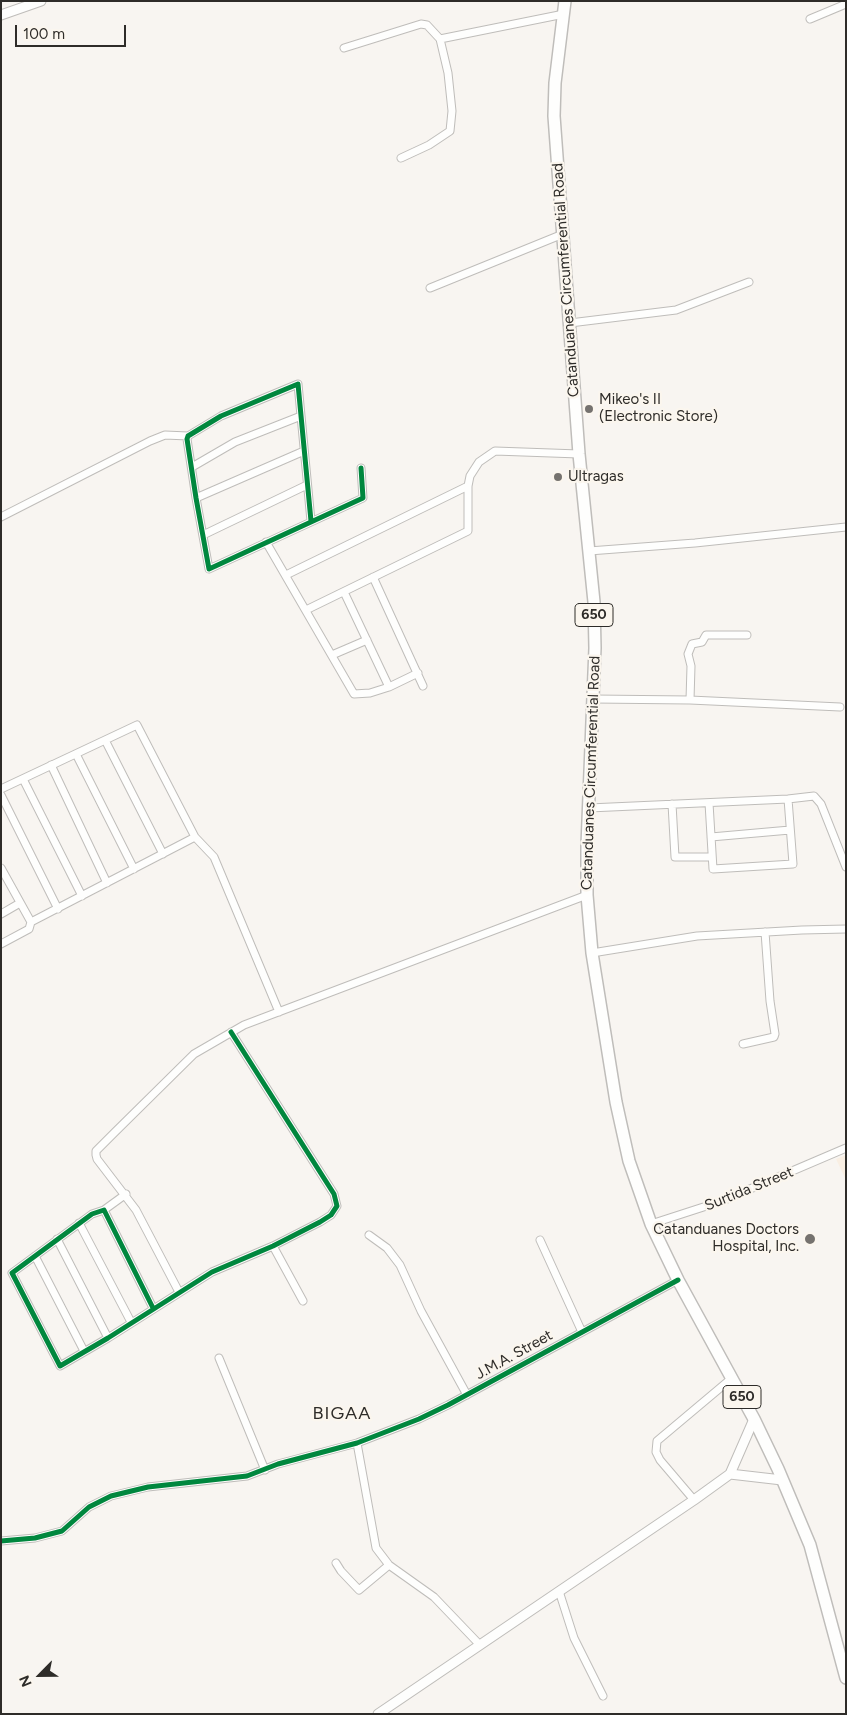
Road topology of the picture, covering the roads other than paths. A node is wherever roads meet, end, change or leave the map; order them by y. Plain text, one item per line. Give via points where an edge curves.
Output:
1 (41, 1) edge
2 (566, 1) edge
3 (25, 4) edge
4 (846, 4) edge
5 (564, 14) junction
6 (1, 15) edge
7 (810, 19) dead end
8 (440, 39) junction
9 (344, 48) dead end
10 (401, 158) dead end
11 (564, 234) junction
12 (749, 282) dead end
13 (430, 288) dead end
14 (570, 323) junction
15 (302, 416) junction
16 (188, 436) junction
17 (304, 450) junction
18 (579, 454) junction
19 (192, 467) junction
20 (361, 468) dead end
21 (307, 486) junction
22 (468, 486) junction
23 (196, 498) junction
24 (1, 517) edge
25 (311, 521) junction
26 (846, 527) edge
27 (203, 535) junction
28 (266, 542) junction
29 (589, 551) junction
30 (286, 575) junction
31 (373, 577) junction
32 (344, 592) junction
33 (306, 610) junction
34 (748, 636) dead end
35 (367, 640) junction
36 (332, 656) junction
37 (418, 673) junction
38 (423, 686) dead end
39 (389, 687) junction
40 (593, 699) junction
41 (690, 700) junction
42 (840, 707) dead end
43 (105, 740) junction
44 (76, 754) junction
45 (51, 765) junction
46 (23, 779) junction
47 (1, 789) edge
48 (1, 795) edge
49 (788, 799) junction
50 (709, 803) junction
51 (672, 804) junction
52 (589, 808) junction
53 (790, 830) junction
54 (711, 836) junction
55 (195, 837) junction
56 (163, 854) junction
57 (712, 857) junction
58 (846, 867) edge
59 (1, 868) edge
60 (134, 869) junction
61 (4, 880) edge
62 (107, 883) junction
63 (587, 895) junction
64 (82, 896) junction
65 (20, 903) junction
66 (58, 909) junction
67 (1, 914) edge
68 (31, 922) junction
69 (846, 929) edge
70 (765, 932) junction
71 (1, 944) edge
72 (592, 953) junction
73 (280, 1012) junction
74 (231, 1032) junction
75 (743, 1044) dead end
76 (846, 1148) edge
77 (126, 1194) junction
78 (104, 1210) junction
79 (79, 1223) junction
80 (651, 1224) junction
81 (369, 1235) dead end
82 (57, 1239) junction
83 (540, 1240) dead end
84 (274, 1246) junction
85 (35, 1256) junction
86 (678, 1280) junction
87 (179, 1292) junction
88 (303, 1301) dead end
89 (153, 1308) junction
90 (131, 1322) junction
91 (582, 1332) junction
92 (108, 1338) junction
93 (84, 1352) junction
94 (219, 1358) dead end
95 (732, 1378) junction
96 (467, 1395) junction
97 (754, 1419) junction
98 (357, 1443) junction
99 (265, 1470) junction
100 (730, 1474) junction
101 (782, 1480) junction
102 (694, 1500) junction
103 (1, 1541) edge
104 (336, 1563) dead end
105 (389, 1565) junction
106 (559, 1590) junction
107 (479, 1644) junction
108 (846, 1678) edge
109 (603, 1696) dead end
110 (378, 1714) edge

1 - 3 street
2 - 5 main road, Catanduanes Circumferential Road / 650
3 - 6 street
4 - 7 street
5 - 8 street
5 - 11 main road, Catanduanes Circumferential Road / 650 via 554,116
8 - 9 street via 427,25 420,24
8 - 10 street via 449,82 450,132
11 - 13 street
11 - 14 main road, Catanduanes Circumferential Road / 650
12 - 14 street via 676,310
14 - 18 main road, Catanduanes Circumferential Road / 650
15 - 16 street via 298,384 222,416
15 - 17 street
15 - 19 street via 235,442
16 - 19 street
16 - 24 street via 166,435
17 - 21 street
17 - 23 street
18 - 22 street via 495,451 479,462
18 - 29 main road, Catanduanes Circumferential Road / 650
19 - 23 street
20 - 25 street via 363,498
21 - 25 street
21 - 27 street
22 - 30 street
22 - 31 street via 468,531
23 - 27 street
25 - 28 street
26 - 29 street
27 - 28 street via 209,569
28 - 30 street
29 - 40 main road, Catanduanes Circumferential Road / 650 via 594,602
30 - 33 street
31 - 32 street
31 - 37 street
32 - 33 street
32 - 35 street
33 - 36 street
34 - 41 street via 706,635 702,642 692,644 688,654
35 - 36 street
35 - 39 street
36 - 39 street via 354,694
37 - 38 street
37 - 39 street
40 - 41 street
40 - 52 main road, Catanduanes Circumferential Road / 650
41 - 42 street
43 - 44 street
43 - 55 street via 137,725
43 - 56 street
44 - 45 street
44 - 60 street
45 - 46 street
45 - 62 street
46 - 47 street
46 - 64 street
48 - 66 street
49 - 50 street
49 - 53 street
49 - 58 street via 814,796 821,804
50 - 51 street
50 - 54 street
51 - 52 street
51 - 57 street via 675,857
52 - 63 main road, Catanduanes Circumferential Road / 650
53 - 54 street
53 - 57 street via 793,864 713,869
54 - 57 street
55 - 56 street
55 - 73 street via 214,857
56 - 60 street
59 - 61 street
60 - 62 street
61 - 65 street
62 - 64 street
63 - 72 main road, Catanduanes Circumferential Road / 650
63 - 73 street
64 - 66 street
65 - 67 street
65 - 68 street
66 - 68 street
68 - 71 street via 29,929
69 - 70 street
70 - 72 street via 697,936
70 - 75 street via 775,1034 774,1037
72 - 80 main road, Catanduanes Circumferential Road / 650 via 624,1145
73 - 74 street
74 - 77 street via 194,1054 96,1151 97,1159
74 - 84 street via 334,1194 336,1206 331,1214
76 - 80 street, Surtida Street via 722,1202
77 - 78 street
77 - 87 street
78 - 79 street
78 - 89 street
79 - 82 street
79 - 90 street
80 - 86 main road, Catanduanes Circumferential Road / 650
81 - 96 street via 387,1248 400,1265
82 - 85 street
82 - 92 street
83 - 91 street
84 - 87 street via 212,1272
84 - 88 street
85 - 93 street
85 - 93 street via 12,1273 60,1366
86 - 91 street, J.M.A. Street
86 - 95 main road, Catanduanes Circumferential Road / 650
87 - 89 street
89 - 90 street
90 - 92 street
91 - 96 street, J.M.A. Street
92 - 93 street
94 - 99 street
95 - 97 main road, Catanduanes Circumferential Road / 650
95 - 102 street via 657,1441 656,1452 660,1460
96 - 98 street, J.M.A. Street via 419,1419
97 - 100 street
97 - 101 main road, Catanduanes Circumferential Road / 650
98 - 99 street, J.M.A. Street
98 - 105 street via 376,1548
99 - 103 street, J.M.A. Street via 247,1476 148,1487 111,1496 88,1507 62,1531 35,1538
100 - 101 street
100 - 102 street
101 - 108 main road, Catanduanes Circumferential Road / 650 via 810,1545
102 - 106 street
104 - 105 street via 359,1590
105 - 107 street via 434,1597
106 - 107 street
106 - 109 street via 574,1638
107 - 110 street

